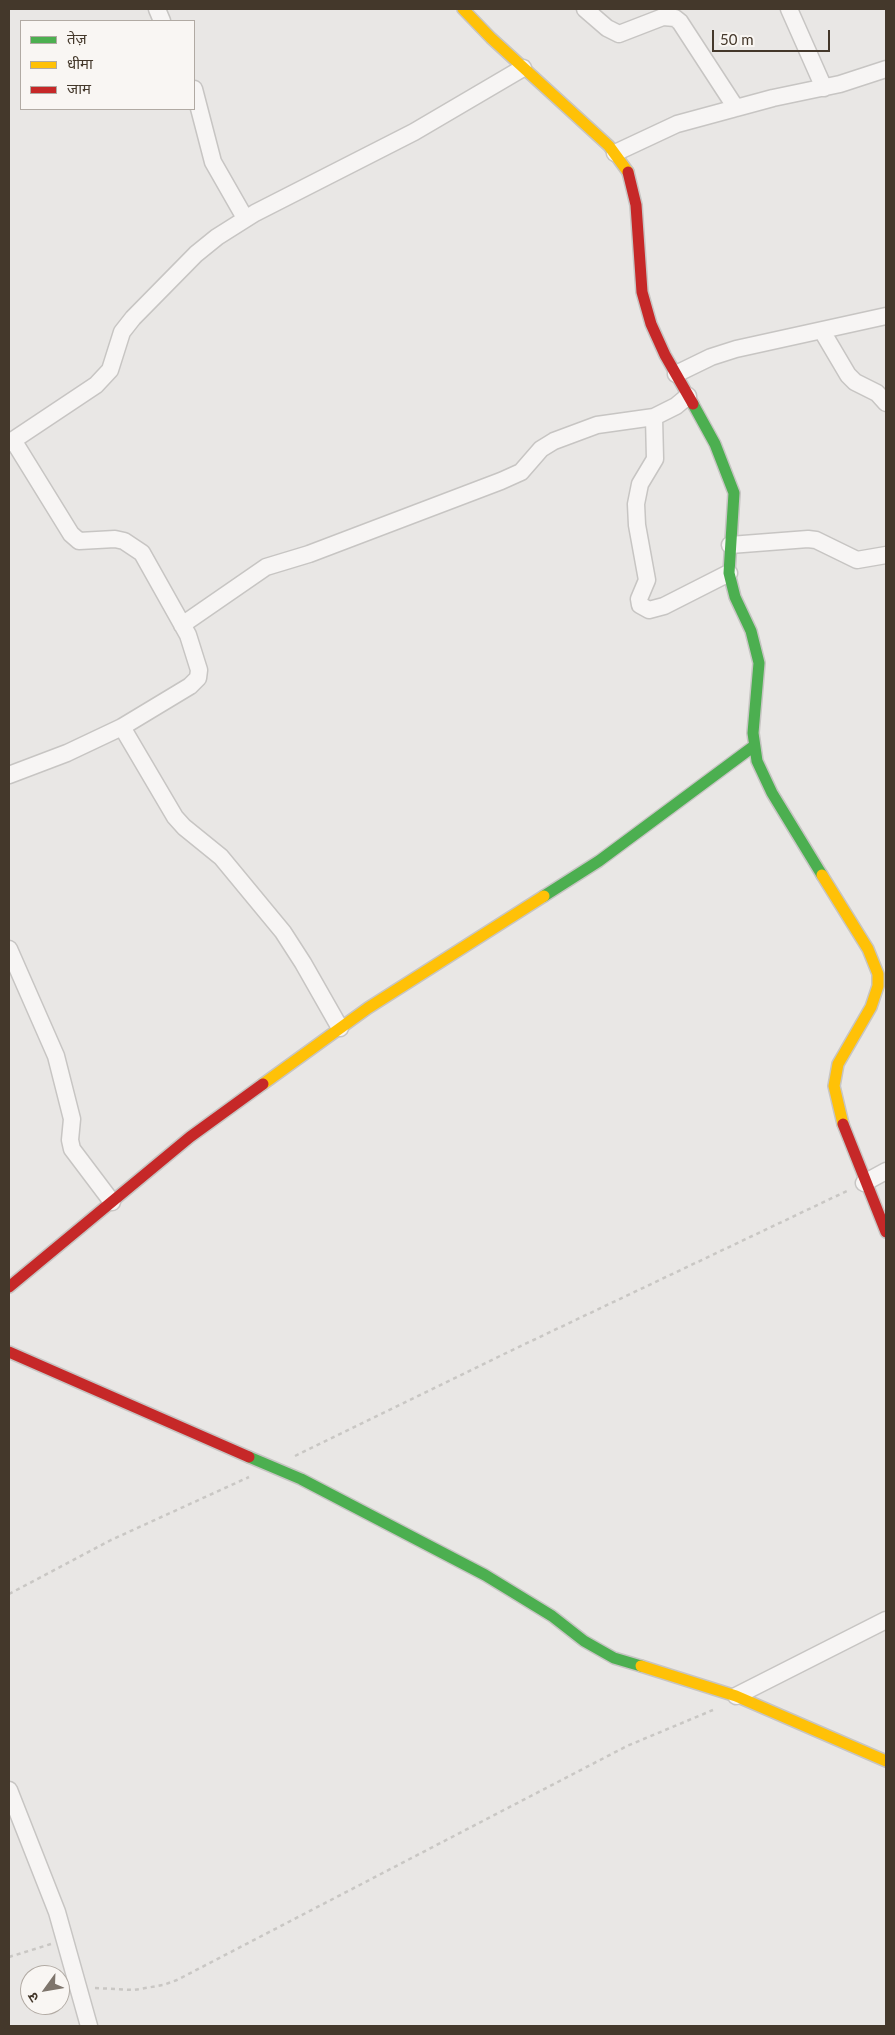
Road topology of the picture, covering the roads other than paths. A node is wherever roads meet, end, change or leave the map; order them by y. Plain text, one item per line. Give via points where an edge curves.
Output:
1 (463, 9) edge
2 (585, 9) edge
3 (789, 9) edge
4 (523, 68) junction
5 (886, 69) edge
6 (824, 88) junction
7 (195, 93) edge
8 (736, 108) junction
9 (615, 153) junction
10 (245, 218) junction
11 (886, 316) edge
12 (822, 331) junction
13 (676, 374) junction
14 (688, 396) junction
15 (886, 403) edge
16 (654, 417) junction
17 (11, 441) edge
18 (730, 546) junction
19 (886, 555) edge
20 (729, 573) junction
21 (182, 625) junction
22 (122, 726) junction
23 (754, 746) junction
24 (9, 775) edge
25 (9, 949) edge
26 (340, 1028) junction
27 (886, 1172) edge
28 (864, 1182) junction
29 (112, 1202) junction
30 (886, 1232) edge
31 (9, 1288) edge
32 (9, 1352) edge
33 (886, 1620) edge
34 (736, 1696) junction
35 (886, 1761) edge
36 (9, 1790) edge
37 (90, 2026) edge

1 - 4 street
2 - 8 street via 606,28 620,34 663,17 675,18
3 - 6 street
4 - 9 street
4 - 10 street via 414,132
5 - 6 street
6 - 8 street
7 - 10 street via 213,162
8 - 9 street via 660,131
9 - 13 street via 626,168 635,193 639,267 646,310 656,338
10 - 17 street via 196,254 132,318 122,332 110,370 96,385
11 - 12 street
12 - 13 street via 736,349
12 - 15 street via 848,375 877,393
13 - 14 street
14 - 16 street
14 - 18 street via 715,444 734,493
16 - 20 street via 655,459 640,484 636,504 647,580 639,599 640,605 649,610 664,606
16 - 21 street via 583,429 541,449 521,472 501,481 309,554 266,567
17 - 21 street via 71,534 79,540 124,541 142,553
18 - 19 street via 808,539 857,560
18 - 20 street
20 - 23 street via 734,597 751,631 759,663
21 - 22 street via 197,658 198,678 178,694
22 - 24 street via 67,753
22 - 26 street via 175,817 221,856 283,932
23 - 26 street via 576,877
23 - 28 street via 763,778 868,950 878,974 871,1007 838,1064 834,1086 840,1116
25 - 29 street via 56,1056 72,1119 72,1149
26 - 29 street via 190,1137
27 - 28 street
28 - 30 street
29 - 31 street
32 - 34 street via 272,1466 395,1526 485,1575 552,1616 602,1652
33 - 34 street
34 - 35 street
36 - 37 street via 66,1939

